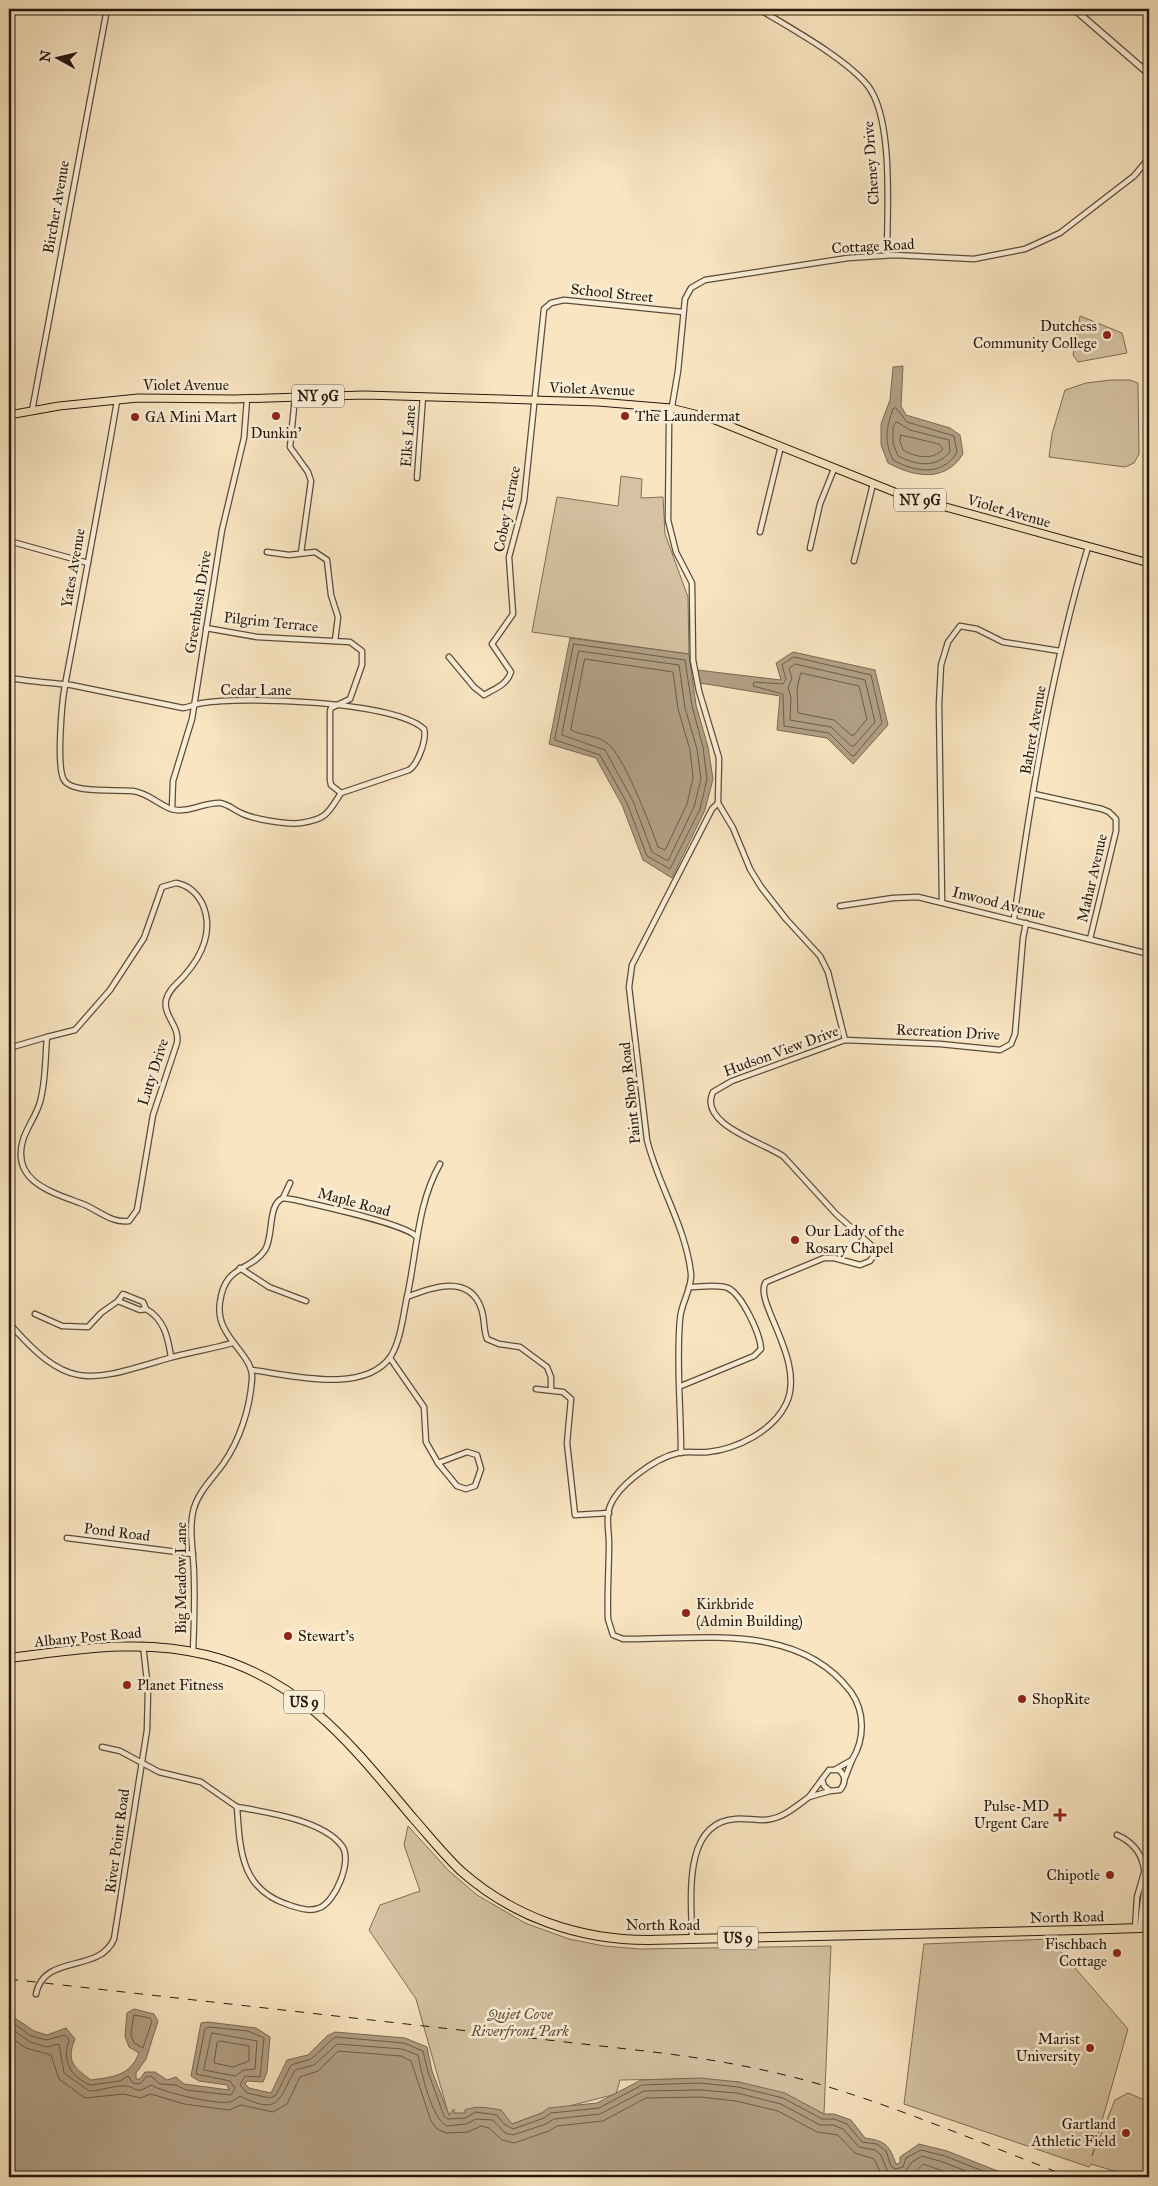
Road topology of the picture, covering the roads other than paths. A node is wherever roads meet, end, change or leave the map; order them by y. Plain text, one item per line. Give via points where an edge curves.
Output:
1 (107, 9) edge
2 (638, 9) edge
3 (684, 9) edge
4 (759, 9) edge
5 (1074, 9) edge
6 (1149, 74) edge
7 (1149, 158) edge
8 (887, 255) junction
9 (683, 312) junction
10 (423, 396) junction
11 (295, 397) junction
12 (248, 399) junction
13 (117, 400) junction
14 (534, 401) junction
15 (672, 408) junction
16 (32, 411) junction
17 (9, 415) edge
18 (781, 446) junction
19 (834, 469) junction
20 (417, 478) dead end
21 (873, 484) junction
22 (760, 532) dead end
23 (9, 541) edge
24 (1088, 547) junction
25 (810, 548) dead end
26 (267, 552) dead end
27 (301, 553) junction
28 (854, 560) dead end
29 (88, 563) junction
30 (1149, 563) edge
31 (206, 628) junction
32 (335, 641) junction
33 (1060, 651) junction
34 (449, 657) dead end
35 (9, 678) edge
36 (65, 685) junction
37 (342, 704) junction
38 (194, 705) junction
39 (341, 793) junction
40 (1034, 794) junction
41 (718, 803) junction
42 (172, 809) junction
43 (942, 902) junction
44 (840, 906) dead end
45 (1014, 919) junction
46 (1026, 922) junction
47 (1090, 939) junction
48 (1149, 954) edge
49 (46, 1037) junction
50 (845, 1040) junction
51 (879, 1040) joint
52 (9, 1048) edge
53 (440, 1164) dead end
54 (290, 1183) dead end
55 (283, 1198) junction
56 (416, 1236) junction
57 (240, 1268) junction
58 (689, 1287) junction
59 (407, 1297) junction
60 (306, 1301) dead end
61 (118, 1302) junction
62 (146, 1309) junction
63 (35, 1314) dead end
64 (9, 1323) edge
65 (232, 1344) junction
66 (171, 1357) junction
67 (390, 1358) junction
68 (252, 1370) junction
69 (681, 1386) junction
70 (536, 1389) dead end
71 (551, 1390) junction
72 (681, 1453) junction
73 (438, 1463) junction
74 (608, 1514) junction
75 (67, 1538) dead end
76 (193, 1554) junction
77 (143, 1646) junction
78 (193, 1652) junction
79 (9, 1658) edge
80 (102, 1747) dead end
81 (852, 1760) junction
82 (143, 1762) junction
83 (836, 1769) junction
84 (822, 1779) junction
85 (845, 1780) junction
86 (389, 1790) joint
87 (830, 1791) junction
88 (809, 1798) junction
89 (237, 1807) junction
90 (1117, 1835) dead end
91 (1149, 1926) edge
92 (1137, 1928) junction
93 (1149, 1931) edge
94 (692, 1939) junction
95 (36, 1994) dead end

1 - 16 street, Bircher Avenue
2 - 3 street
4 - 8 street, Cheney Drive via 852,70 872,93 882,120 885,145
5 - 6 street
7 - 8 street, Cottage Road via 1138,172 1113,192 1060,233 1037,245 974,259
8 - 9 street, Cottage Road via 705,280 689,291
9 - 14 street, School Street via 564,300 546,305 542,315
9 - 15 street, Cottage Road
10 - 11 main road, Violet Avenue / NY 9G
10 - 14 main road, Violet Avenue / NY 9G
10 - 20 street, Elks Lane
11 - 12 main road, Violet Avenue / NY 9G
11 - 27 street via 290,447 311,481
12 - 13 main road, Violet Avenue / NY 9G
12 - 31 street, Greenbush Drive via 244,438 222,530
13 - 16 main road, Violet Avenue / NY 9G
13 - 29 street, Yates Avenue
14 - 15 main road, Violet Avenue / NY 9G
14 - 34 street, Cobey Terrace via 524,501 510,557 513,614 492,644 510,670 509,676 500,686 484,695
15 - 18 main road, Violet Avenue / NY 9G via 710,418
15 - 41 street, Cottage Road via 669,424 670,532 692,583 694,660 699,691 719,758
16 - 17 main road, Violet Avenue / NY 9G
18 - 19 main road, Violet Avenue / NY 9G
18 - 22 street
19 - 21 main road, Violet Avenue / NY 9G
19 - 25 street via 820,504
21 - 24 main road, Violet Avenue / NY 9G
21 - 28 street
23 - 29 street
24 - 30 main road, Violet Avenue / NY 9G
24 - 33 street, Bahret Avenue
26 - 27 street
27 - 32 street via 320,554 329,565 330,596 338,616
29 - 36 street, Yates Avenue
31 - 32 street, Pilgrim Terrace via 257,637
31 - 38 street, Greenbush Drive
32 - 37 street, Pilgrim Terrace via 356,644 364,658 350,700
33 - 40 street, Bahret Avenue
33 - 43 street via 996,640 971,626 960,626 948,642 941,665 939,705
35 - 36 street
36 - 38 street, Cedar Lane via 183,708
36 - 42 street, Yates Avenue via 61,743 63,779 74,787 138,792
37 - 38 street, Cedar Lane via 236,701
37 - 39 street via 330,711 330,780
37 - 39 street, Cedar Lane via 391,714 416,723 425,732 416,763 409,770
38 - 42 street, Greenbush Drive via 173,780
39 - 42 street via 332,810 297,823 242,814 222,803
40 - 45 street, Bahret Avenue
40 - 47 street, Mahar Avenue via 1102,809 1116,819 1116,831
41 - 50 street via 733,828 750,869 786,919 820,956 828,972
41 - 58 street, Paint Shop Road via 632,965 629,987 647,1140 686,1249 691,1274
43 - 44 street, Inwood Avenue via 904,897
43 - 45 street, Inwood Avenue
45 - 46 street, Inwood Avenue
46 - 47 street, Inwood Avenue
46 - 51 street, Recreation Drive via 1015,1034 1009,1046 993,1050
47 - 48 street, Inwood Avenue
49 - 49 street, Luty Drive via 41,1100 22,1143 24,1170 40,1187 94,1208 113,1220 129,1221 137,1210 153,1115 178,1037 166,1008 168,993 185,975 201,949 208,924 204,907 193,891 176,883 162,887 144,938 110,990 75,1030
49 - 52 street, Luty Drive
50 - 51 street, Hudson View Drive
50 - 72 street, Hudson View Drive via 723,1085 713,1092 711,1102 718,1116 732,1131 775,1151 788,1161 836,1214 871,1245 873,1259 860,1265 824,1258 766,1282 764,1298 782,1338 790,1370 791,1387 786,1404 768,1426 740,1444 715,1451
53 - 56 street via 429,1182
54 - 55 street
55 - 56 street, Maple Road via 388,1224
55 - 57 street via 274,1208 269,1241 264,1250
56 - 59 street via 416,1256
57 - 60 street via 269,1287
57 - 65 street via 226,1282 220,1301 220,1319
58 - 69 street, Paint Shop Road via 680,1318
58 - 69 street via 722,1287 733,1291 752,1320 761,1349 754,1356
59 - 67 street via 399,1336
59 - 71 street via 445,1285 462,1288 472,1294 481,1309 487,1338 499,1344 520,1347 547,1367
61 - 62 street
61 - 62 street via 123,1294 143,1302
61 - 63 street via 88,1327 62,1326
62 - 66 street via 155,1314 165,1329
64 - 66 street via 45,1360 76,1375 109,1376
65 - 66 street
65 - 68 street
67 - 68 street via 368,1373 344,1380 320,1380
67 - 73 street via 424,1407 426,1442
68 - 76 street, Big Meadow Lane via 248,1407 232,1450 194,1506
69 - 72 street, Paint Shop Road
70 - 71 street
71 - 74 street via 567,1394 572,1401 567,1443 575,1515
72 - 74 street, Hudson View Drive via 657,1463 627,1484 616,1495
73 - 73 street via 460,1488 469,1489 479,1480 480,1460 475,1453 467,1452
74 - 81 street, Hudson View Drive via 608,1619 613,1635 623,1640 751,1640 781,1645 805,1654 834,1674 858,1705 862,1716 861,1733
75 - 76 street, Pond Road
76 - 78 street, Big Meadow Lane
77 - 78 highway, Albany Post Road / US 9
77 - 79 highway, Albany Post Road / US 9 via 100,1647
77 - 82 street, River Point Road via 148,1704
78 - 86 highway, Albany Post Road / US 9 via 246,1668 294,1695 336,1729
80 - 82 street via 116,1749
81 - 83 street
81 - 85 street, Hudson View Drive
82 - 89 street via 158,1772 201,1782
82 - 95 street, River Point Road via 112,1943 95,1957 47,1974 39,1982
83 - 84 street via 826,1772
83 - 85 street
84 - 87 street
84 - 88 street
85 - 87 street via 840,1790
86 - 94 highway, North Road / US 9 via 462,1871 521,1911 562,1928 597,1936 632,1940
87 - 88 street
88 - 94 street via 774,1819 735,1819 723,1822 704,1836 697,1849 693,1869
89 - 89 street via 241,1849 259,1889 273,1900 307,1910 328,1903 344,1866 342,1845 333,1837 303,1823
90 - 92 street via 1136,1848 1145,1872
91 - 92 highway, North Road / US 9
92 - 93 highway, North Road / US 9
92 - 94 highway, North Road / US 9

